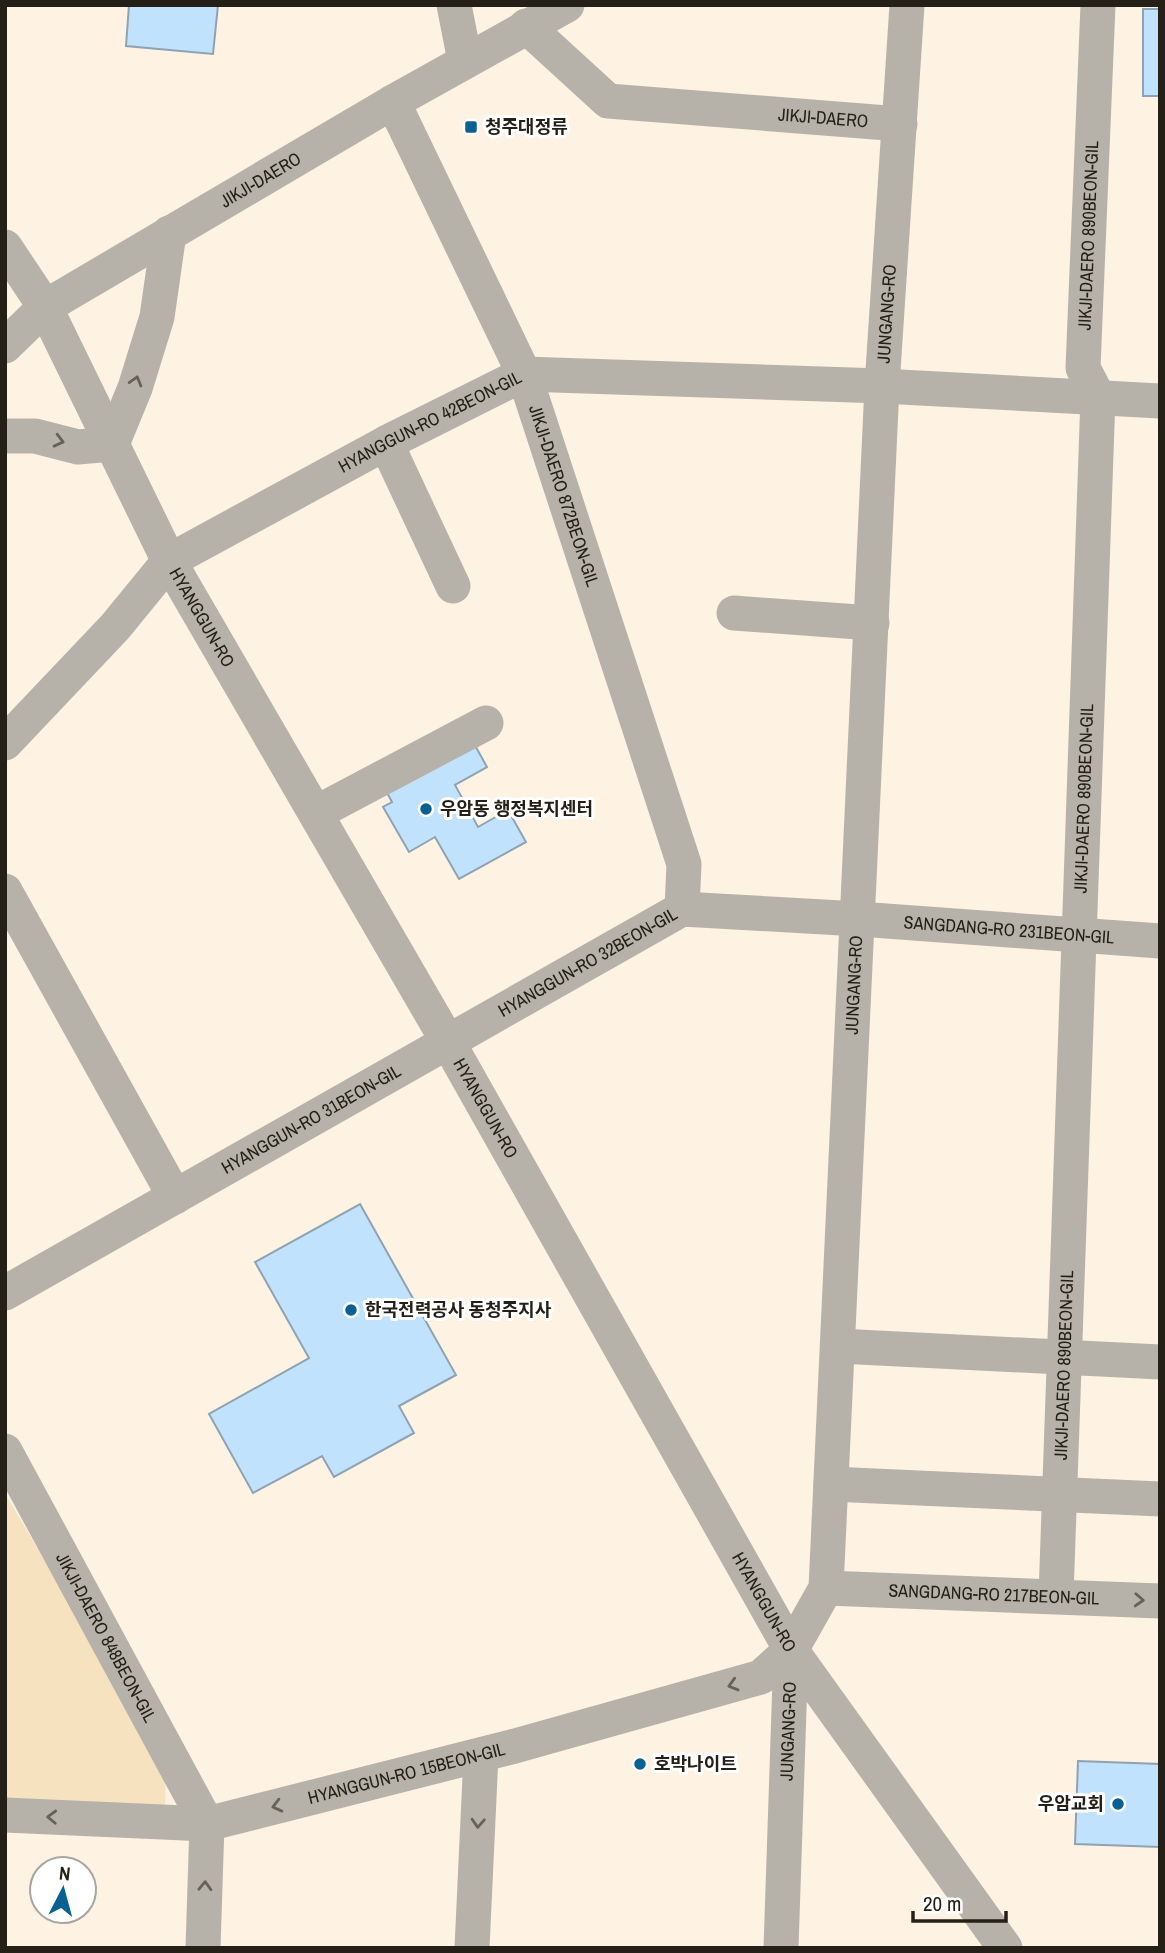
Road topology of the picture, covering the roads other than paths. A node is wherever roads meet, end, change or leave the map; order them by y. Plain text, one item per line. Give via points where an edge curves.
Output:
1 (454, 5) edge
2 (567, 5) edge
3 (908, 5) edge
4 (1098, 5) edge
5 (526, 26) junction
6 (465, 61) junction
7 (393, 102) junction
8 (900, 124) junction
9 (169, 233) junction
10 (5, 247) edge
11 (45, 307) junction
12 (5, 346) edge
13 (524, 374) junction
14 (882, 386) junction
15 (1098, 397) junction
16 (1160, 401) edge
17 (5, 436) edge
18 (386, 443) junction
19 (112, 444) junction
20 (169, 561) junction
21 (453, 586) dead end
22 (734, 613) dead end
23 (872, 623) junction
24 (486, 723) dead end
25 (5, 743) edge
26 (316, 813) junction
27 (5, 891) edge
28 (682, 909) junction
29 (859, 919) junction
30 (1077, 933) junction
31 (1160, 941) edge
32 (448, 1042) junction
33 (175, 1197) junction
34 (5, 1293) edge
35 (838, 1346) junction
36 (1064, 1357) junction
37 (1160, 1362) edge
38 (5, 1451) edge
39 (831, 1484) junction
40 (1059, 1495) junction
41 (1160, 1499) edge
42 (826, 1588) junction
43 (1056, 1596) junction
44 (1160, 1601) edge
45 (791, 1650) junction
46 (481, 1755) junction
47 (5, 1815) edge
48 (207, 1824) junction
49 (203, 1948) edge
50 (471, 1948) edge
51 (781, 1948) edge
52 (1004, 1948) edge

1 - 6 street
2 - 5 street, JIKJI-DAERO
3 - 8 street, JUNGANG-RO
4 - 15 street, JIKJI-DAERO 890BEON-GIL via 1083,368
5 - 6 street, JIKJI-DAERO
5 - 8 street, JIKJI-DAERO via 608,100
6 - 7 street, JIKJI-DAERO
7 - 9 street, JIKJI-DAERO
7 - 13 street, JIKJI-DAERO 872BEON-GIL
8 - 14 street, JUNGANG-RO
9 - 11 street, JIKJI-DAERO
19 -> 9 street via 157,317
10 - 11 street, HYANGGUN-RO
11 - 12 street, JIKJI-DAERO
11 - 19 street, HYANGGUN-RO
13 - 14 street, HYANGGUN-RO 42BEON-GIL
13 - 18 street, HYANGGUN-RO 42BEON-GIL
13 - 28 street, JIKJI-DAERO 872BEON-GIL via 684,864
14 - 15 street, HYANGGUN-RO 42BEON-GIL
14 - 23 street, JUNGANG-RO
15 - 16 street, HYANGGUN-RO 42BEON-GIL
15 - 30 street, JIKJI-DAERO 890BEON-GIL
17 -> 19 street via 35,436 78,447
18 - 20 street, HYANGGUN-RO 42BEON-GIL
18 - 21 street
19 - 20 street, HYANGGUN-RO
20 - 25 street via 115,627
20 - 26 street, HYANGGUN-RO
22 - 23 street
23 - 29 street, JUNGANG-RO
24 - 26 street
26 - 32 street, HYANGGUN-RO
27 - 33 street
28 - 29 street, HYANGGUN-RO 32BEON-GIL
28 - 32 street, HYANGGUN-RO 32BEON-GIL
29 - 30 street, SANGDANG-RO 231BEON-GIL
29 - 35 street, JUNGANG-RO
30 - 31 street, SANGDANG-RO 231BEON-GIL
30 - 36 street, JIKJI-DAERO 890BEON-GIL
32 - 33 street, HYANGGUN-RO 31BEON-GIL
32 - 45 street, HYANGGUN-RO
33 - 34 street, HYANGGUN-RO 31BEON-GIL
35 - 36 street
35 - 39 street, JUNGANG-RO
36 - 37 street
36 - 40 street, JIKJI-DAERO 890BEON-GIL
38 - 48 street, JIKJI-DAERO 848BEON-GIL
39 - 40 street
39 - 42 street, JUNGANG-RO
40 - 41 street
40 - 43 street, JIKJI-DAERO 890BEON-GIL
42 - 43 street, SANGDANG-RO 217BEON-GIL
42 - 45 street, JUNGANG-RO
43 -> 44 street, SANGDANG-RO 217BEON-GIL
45 -> 46 street, HYANGGUN-RO 15BEON-GIL via 761,1677
45 - 51 street, JUNGANG-RO
45 - 52 street, HYANGGUN-RO
46 -> 48 street, HYANGGUN-RO 15BEON-GIL
46 -> 50 street
48 -> 47 street, HYANGGUN-RO 15BEON-GIL
49 -> 48 street

